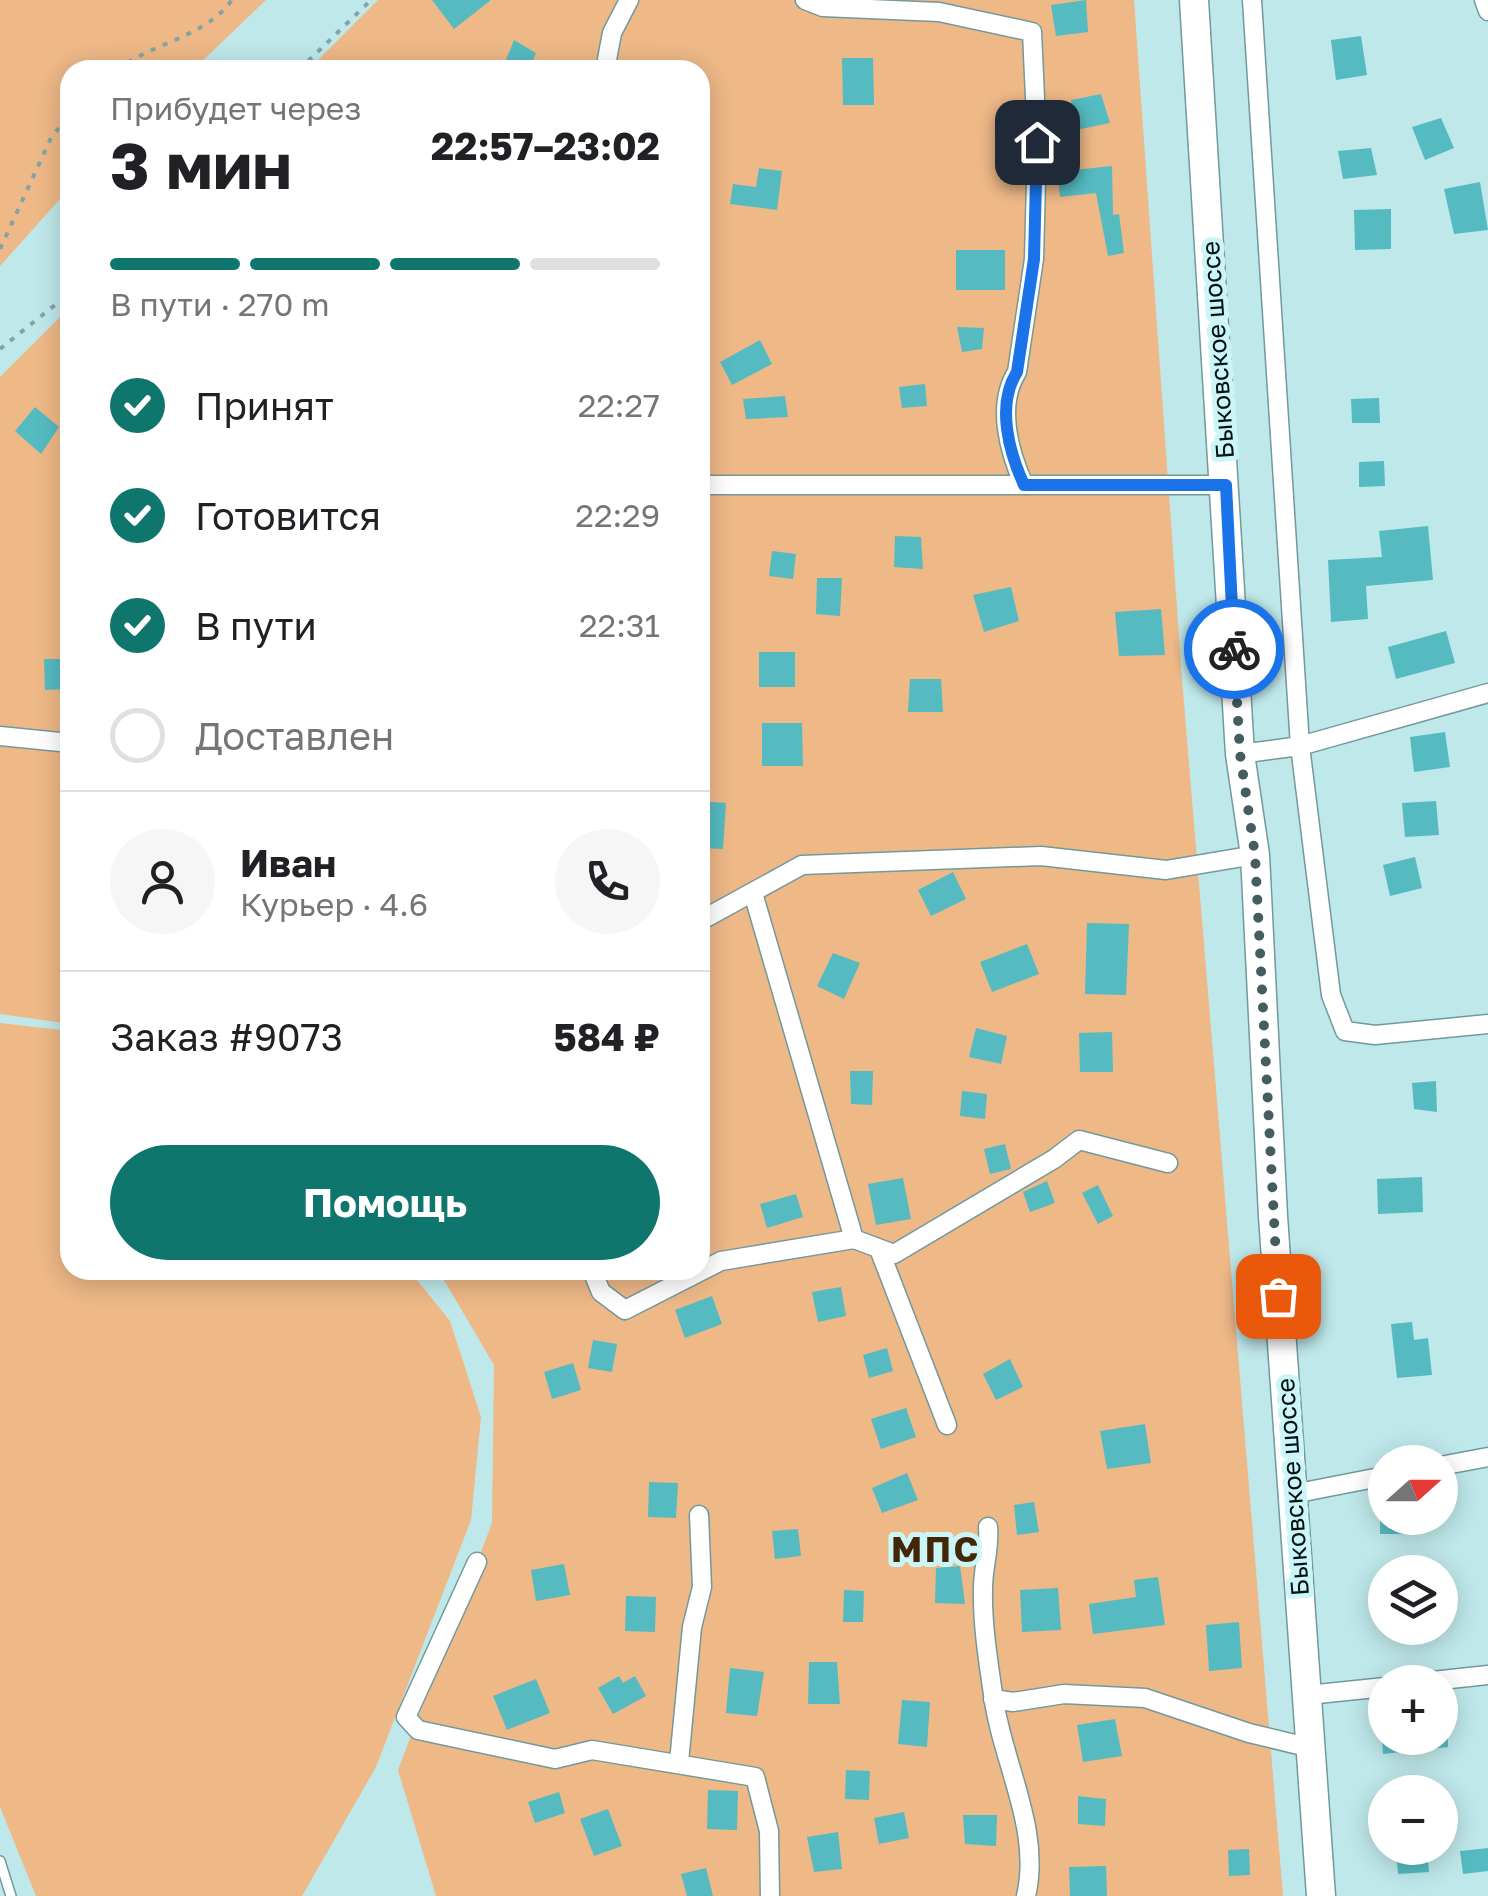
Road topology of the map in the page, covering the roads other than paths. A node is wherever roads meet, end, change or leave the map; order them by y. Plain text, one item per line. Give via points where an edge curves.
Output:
1 (629, 0) edge
2 (805, 0) edge
3 (1194, 0) edge
4 (1252, 0) edge
5 (1484, 0) edge
6 (1488, 11) edge
7 (608, 60) edge
8 (710, 485) edge
9 (1024, 485) junction
10 (1226, 485) junction
11 (1488, 694) edge
12 (0, 736) edge
13 (60, 742) edge
14 (1300, 746) junction
15 (1240, 754) junction
16 (1255, 855) junction
17 (753, 892) junction
18 (710, 916) edge
19 (1488, 1024) edge
20 (1168, 1163) dead end
21 (854, 1239) junction
22 (880, 1249) junction
23 (710, 1267) edge
24 (596, 1280) edge
25 (683, 1280) edge
26 (947, 1425) dead end
27 (1488, 1457) edge
28 (1458, 1463) edge
29 (1368, 1479) edge
30 (1293, 1494) junction
31 (699, 1515) dead end
32 (988, 1527) dead end
33 (478, 1562) dead end
34 (1488, 1675) edge
35 (1458, 1678) edge
36 (1368, 1689) edge
37 (1308, 1696) junction
38 (993, 1699) junction
39 (1311, 1748) junction
40 (678, 1762) junction
41 (0, 1861) edge
42 (11, 1896) edge
43 (770, 1896) edge
44 (1026, 1896) edge
45 (1321, 1896) edge

1 - 7 street
2 - 9 street via 824,7 940,12 1032,32 1034,259 1017,372 1007,387 1009,452
3 - 10 main road, Быковское шоссе
4 - 14 street
5 - 6 street
8 - 9 street
9 - 10 street
10 - 15 main road, Быковское шоссе
11 - 14 street
12 - 13 street
14 - 15 street
14 - 19 street via 1331,996 1345,1031 1375,1035
15 - 16 main road, Быковское шоссе
16 - 17 street via 1166,870 1041,856 802,864
16 - 30 main road, Быковское шоссе
17 - 18 street
17 - 21 street
20 - 22 street via 1079,1140 894,1254
21 - 22 street
21 - 23 street
22 - 26 street
24 - 25 street via 624,1310
27 - 28 street
29 - 30 street
30 - 37 main road, Быковское шоссе
31 - 40 street via 702,1586
32 - 38 street via 982,1586
33 - 40 street via 406,1718 418,1730 555,1759 592,1750
34 - 35 street
36 - 37 street
37 - 39 main road, Быковское шоссе
38 - 39 street via 1145,1698
38 - 44 street via 1027,1842
39 - 45 main road, Быковское шоссе
40 - 43 street via 755,1777 769,1831
41 - 42 lane

